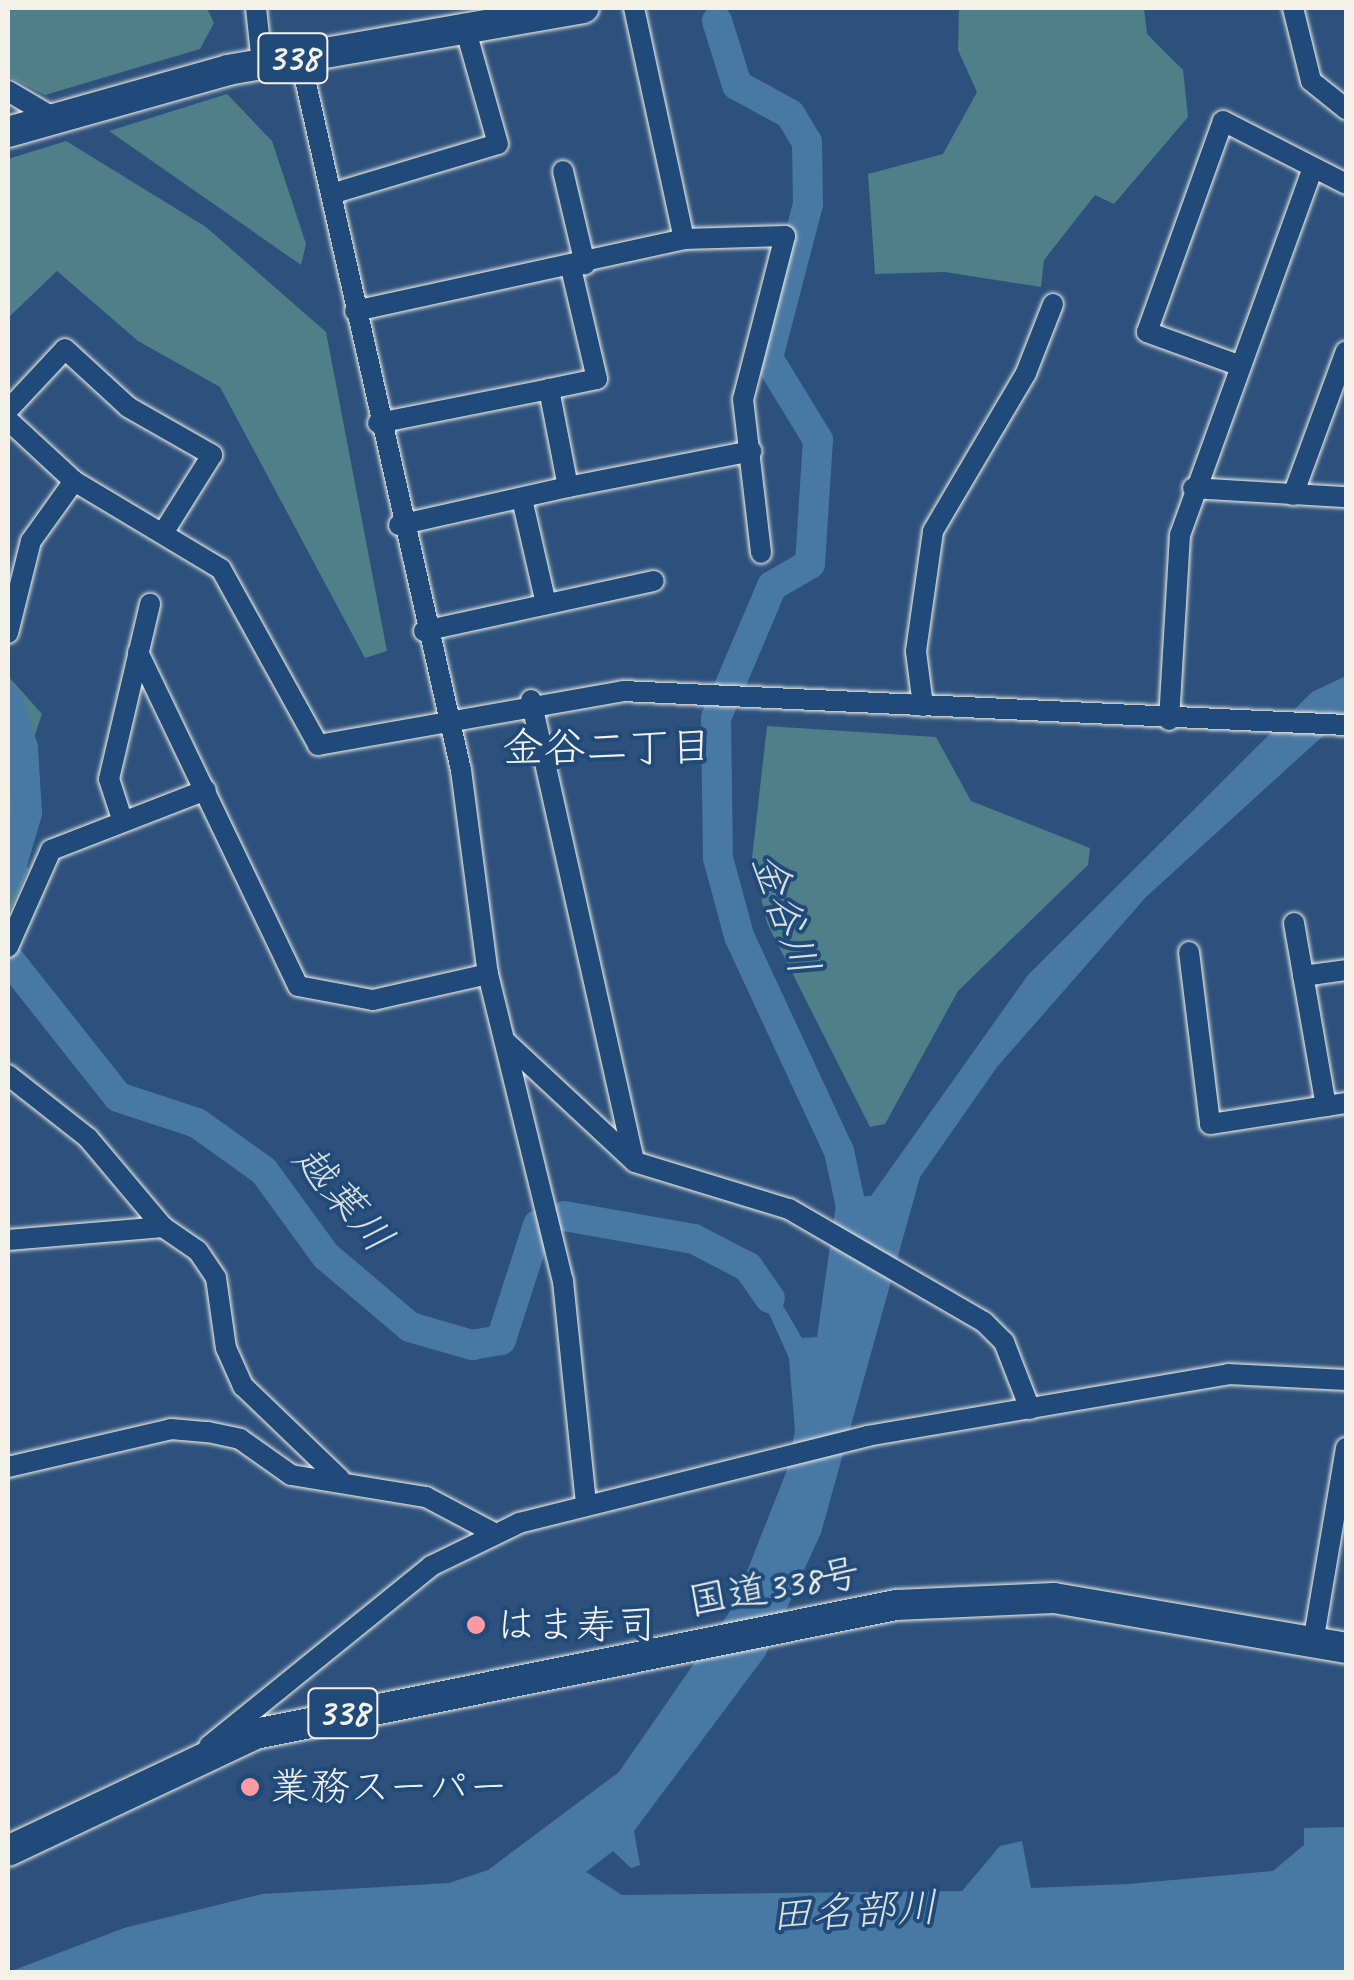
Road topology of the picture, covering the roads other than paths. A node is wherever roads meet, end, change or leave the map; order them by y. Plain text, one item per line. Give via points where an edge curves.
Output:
1 (256, 8) edge
2 (584, 8) edge
3 (634, 8) edge
4 (1293, 8) edge
5 (464, 24) junction
6 (300, 57) junction
7 (262, 63) junction
8 (8, 91) edge
9 (1346, 109) edge
10 (54, 118) junction
11 (8, 132) edge
12 (1313, 168) junction
13 (563, 171) dead end
14 (1346, 184) edge
15 (331, 194) junction
16 (684, 239) junction
17 (578, 266) junction
18 (1054, 304) dead end
19 (355, 311) junction
20 (1346, 351) edge
21 (1238, 365) junction
22 (548, 389) junction
23 (8, 410) edge
24 (8, 420) edge
25 (378, 423) junction
26 (751, 451) junction
27 (74, 481) junction
28 (568, 487) junction
29 (1194, 488) junction
30 (1293, 494) junction
31 (1346, 497) edge
32 (522, 499) junction
33 (399, 525) junction
34 (164, 532) junction
35 (761, 553) dead end
36 (654, 581) dead end
37 (150, 604) dead end
38 (546, 604) junction
39 (424, 631) junction
40 (8, 633) edge
41 (138, 652) junction
42 (531, 700) junction
43 (923, 706) junction
44 (444, 716) junction
45 (1168, 720) junction
46 (1344, 724) edge
47 (206, 790) junction
48 (122, 820) junction
49 (1294, 923) dead end
50 (8, 947) edge
51 (1189, 952) dead end
52 (1346, 970) edge
53 (488, 974) junction
54 (1303, 976) junction
55 (506, 1042) junction
56 (8, 1075) edge
57 (1336, 1104) edge
58 (635, 1162) junction
59 (162, 1227) junction
60 (8, 1240) edge
61 (1346, 1380) edge
62 (1030, 1409) junction
63 (1346, 1448) edge
64 (8, 1467) edge
65 (340, 1479) junction
66 (586, 1503) junction
67 (494, 1533) junction
68 (1313, 1643) junction
69 (1346, 1648) edge
70 (198, 1756) junction
71 (8, 1852) edge

1 - 7 street
2 - 5 highway, 338
3 - 16 street
4 - 9 street via 1310,81
5 - 6 highway, 338
5 - 15 street via 498,144
6 - 7 highway, 338
6 - 15 street
7 - 10 highway, 338
8 - 10 street
10 - 11 highway, 338
12 - 14 street
12 - 21 street
12 - 21 street via 1223,121 1147,332
13 - 17 street
15 - 19 street
16 - 17 street
16 - 26 street via 785,236 742,400
17 - 19 street
17 - 22 street via 596,379
18 - 43 street via 1026,373 934,530 916,651
19 - 25 street
20 - 30 street
21 - 29 street
22 - 25 street
22 - 28 street
23 - 34 street via 65,349 128,407 212,455
24 - 27 street
25 - 33 street
26 - 28 street
26 - 35 street
27 - 34 street
27 - 40 street via 31,541
28 - 32 street
29 - 30 street
29 - 45 street via 1180,535
30 - 31 street
32 - 33 street
32 - 38 street
33 - 39 street
34 - 44 street via 221,570 318,745
36 - 38 street
37 - 41 street
38 - 39 street
39 - 44 street
41 - 47 street
41 - 48 street via 109,779
42 - 43 street via 712,692
42 - 44 street
42 - 58 street
43 - 45 street
44 - 53 street via 461,770
45 - 46 street
47 - 48 street
47 - 53 street via 298,986 373,1000
48 - 50 street via 50,850
49 - 54 street
51 - 57 street via 1210,1124
52 - 54 street
53 - 55 street
54 - 57 street
55 - 58 street
55 - 66 street via 562,1280
56 - 59 street via 88,1138
58 - 62 street via 760,1198 907,1276 1004,1342
59 - 60 street
59 - 65 street via 198,1251 216,1278 226,1348 243,1386
61 - 62 street via 1228,1374
62 - 66 street via 866,1436
63 - 68 street
64 - 65 street via 170,1429 240,1439 311,1481
65 - 67 street via 426,1497
66 - 67 street
67 - 70 street via 372,1609
68 - 69 highway, 国道338号 / 338
68 - 70 highway, 国道338号 / 338 via 1054,1598 967,1596 326,1716
70 - 71 highway, 国道338号 / 338

